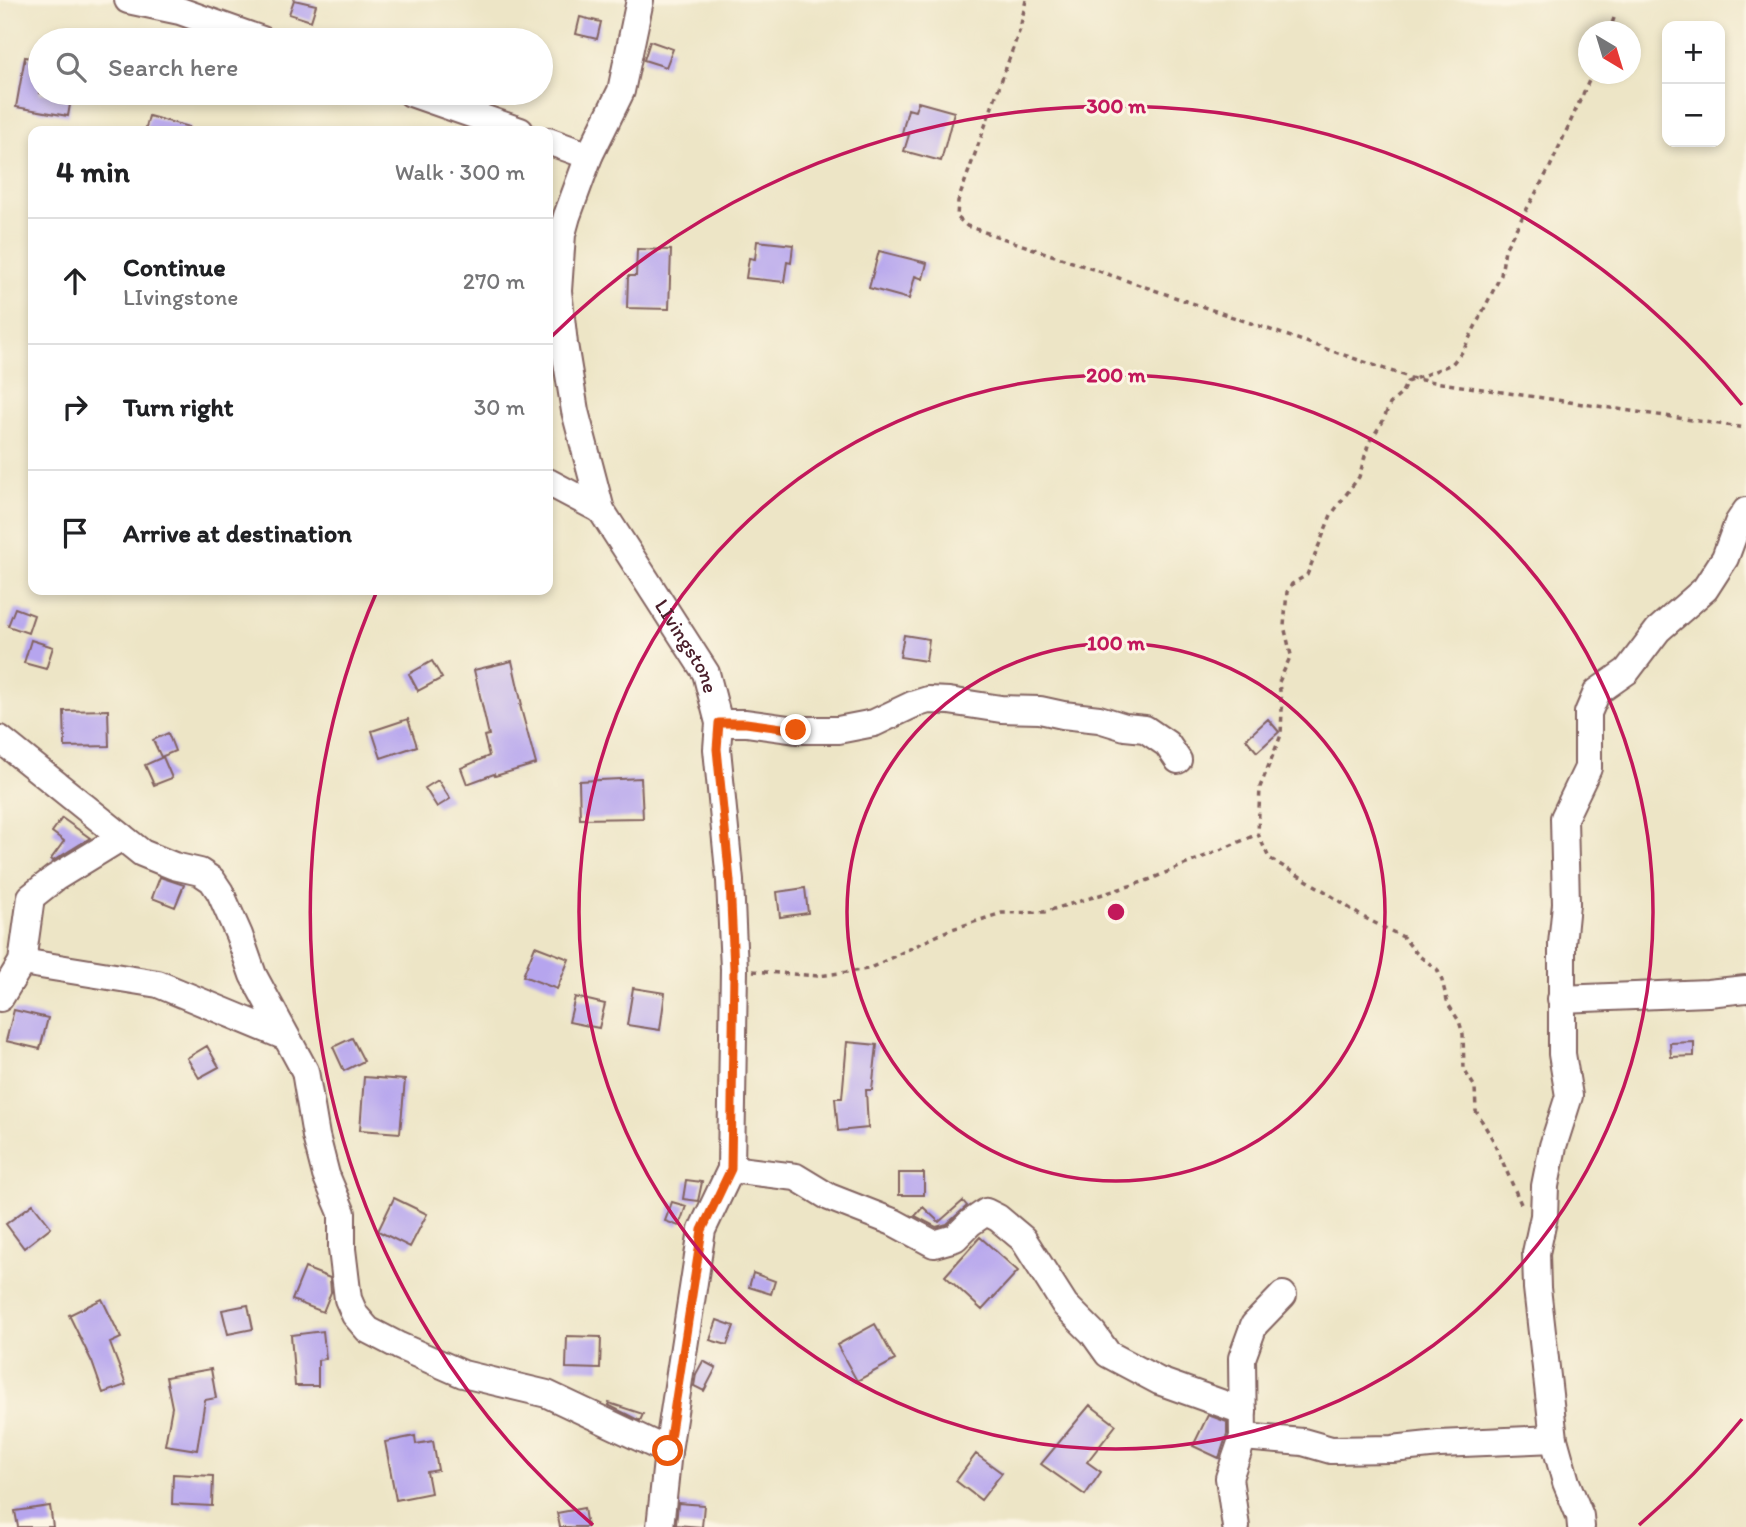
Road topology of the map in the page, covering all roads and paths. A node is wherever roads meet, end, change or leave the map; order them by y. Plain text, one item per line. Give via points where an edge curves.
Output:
1 (128, 0) edge
2 (640, 0) edge
3 (1026, 0) edge
4 (1614, 18) dead end
5 (1613, 21) edge
6 (228, 28) edge
7 (1587, 84) edge
8 (445, 105) edge
9 (506, 126) edge
10 (553, 143) edge
11 (589, 156) junction
12 (1414, 379) junction
13 (1746, 428) edge
14 (553, 485) edge
15 (601, 510) junction
16 (1746, 511) edge
17 (719, 723) junction
18 (0, 739) edge
19 (1178, 760) dead end
20 (1258, 834) junction
21 (122, 838) junction
22 (22, 962) junction
23 (734, 969) junction
24 (1746, 989) edge
25 (0, 998) edge
26 (1561, 999) junction
27 (286, 1037) junction
28 (731, 1169) junction
29 (1522, 1207) dead end
30 (1283, 1296) dead end
31 (1244, 1411) junction
32 (1243, 1437) junction
33 (1554, 1439) junction
34 (668, 1451) junction
35 (660, 1527) edge
36 (1236, 1527) edge
37 (1581, 1527) edge

1 - 6 street
2 - 11 street, LIvingstone via 621,91
3 - 12 path via 1020,29 958,201 957,217 967,226
4 - 5 path
7 - 12 path via 1550,167 1505,249 1501,275 1463,351 1452,364
8 - 9 street
10 - 11 street
11 - 15 street, LIvingstone via 562,234 558,290 575,411
12 - 13 path
12 - 20 path via 1390,404 1369,442 1359,477 1331,515 1307,575 1287,592 1284,626 1291,655 1279,682 1280,735 1260,787
14 - 15 street
15 - 17 street, LIvingstone via 706,673
16 - 26 street via 1705,589 1658,630 1627,671 1597,692 1588,713 1588,768 1564,818
17 - 19 street via 838,730 874,723 928,700 949,701 1040,710 1145,729 1167,744
17 - 23 street, LIvingstone via 717,749
18 - 21 street
20 - 23 path via 1146,881 1044,912 1002,913 949,930 868,969 818,976
20 - 29 path via 1269,858 1403,937 1437,969 1448,1004 1460,1021 1464,1070 1475,1087 1476,1111
21 - 22 street via 31,897
21 - 27 street via 142,853 212,880
22 - 25 street
22 - 27 street via 158,984
23 - 28 street, LIvingstone
24 - 26 street
26 - 33 street via 1562,1054 1569,1096 1553,1146 1536,1253
27 - 34 street via 305,1071 316,1136 341,1213 348,1299 368,1330 463,1374 547,1394
28 - 31 street via 796,1177 829,1197 934,1244 955,1238 986,1212 1023,1240 1065,1305 1108,1354 1159,1381
28 - 34 street, LIvingstone via 702,1230
30 - 31 street via 1254,1325 1242,1358
31 - 32 street
32 - 33 street via 1303,1442 1331,1450
32 - 36 street via 1229,1478
33 - 37 street
34 - 35 street, LIvingstone

